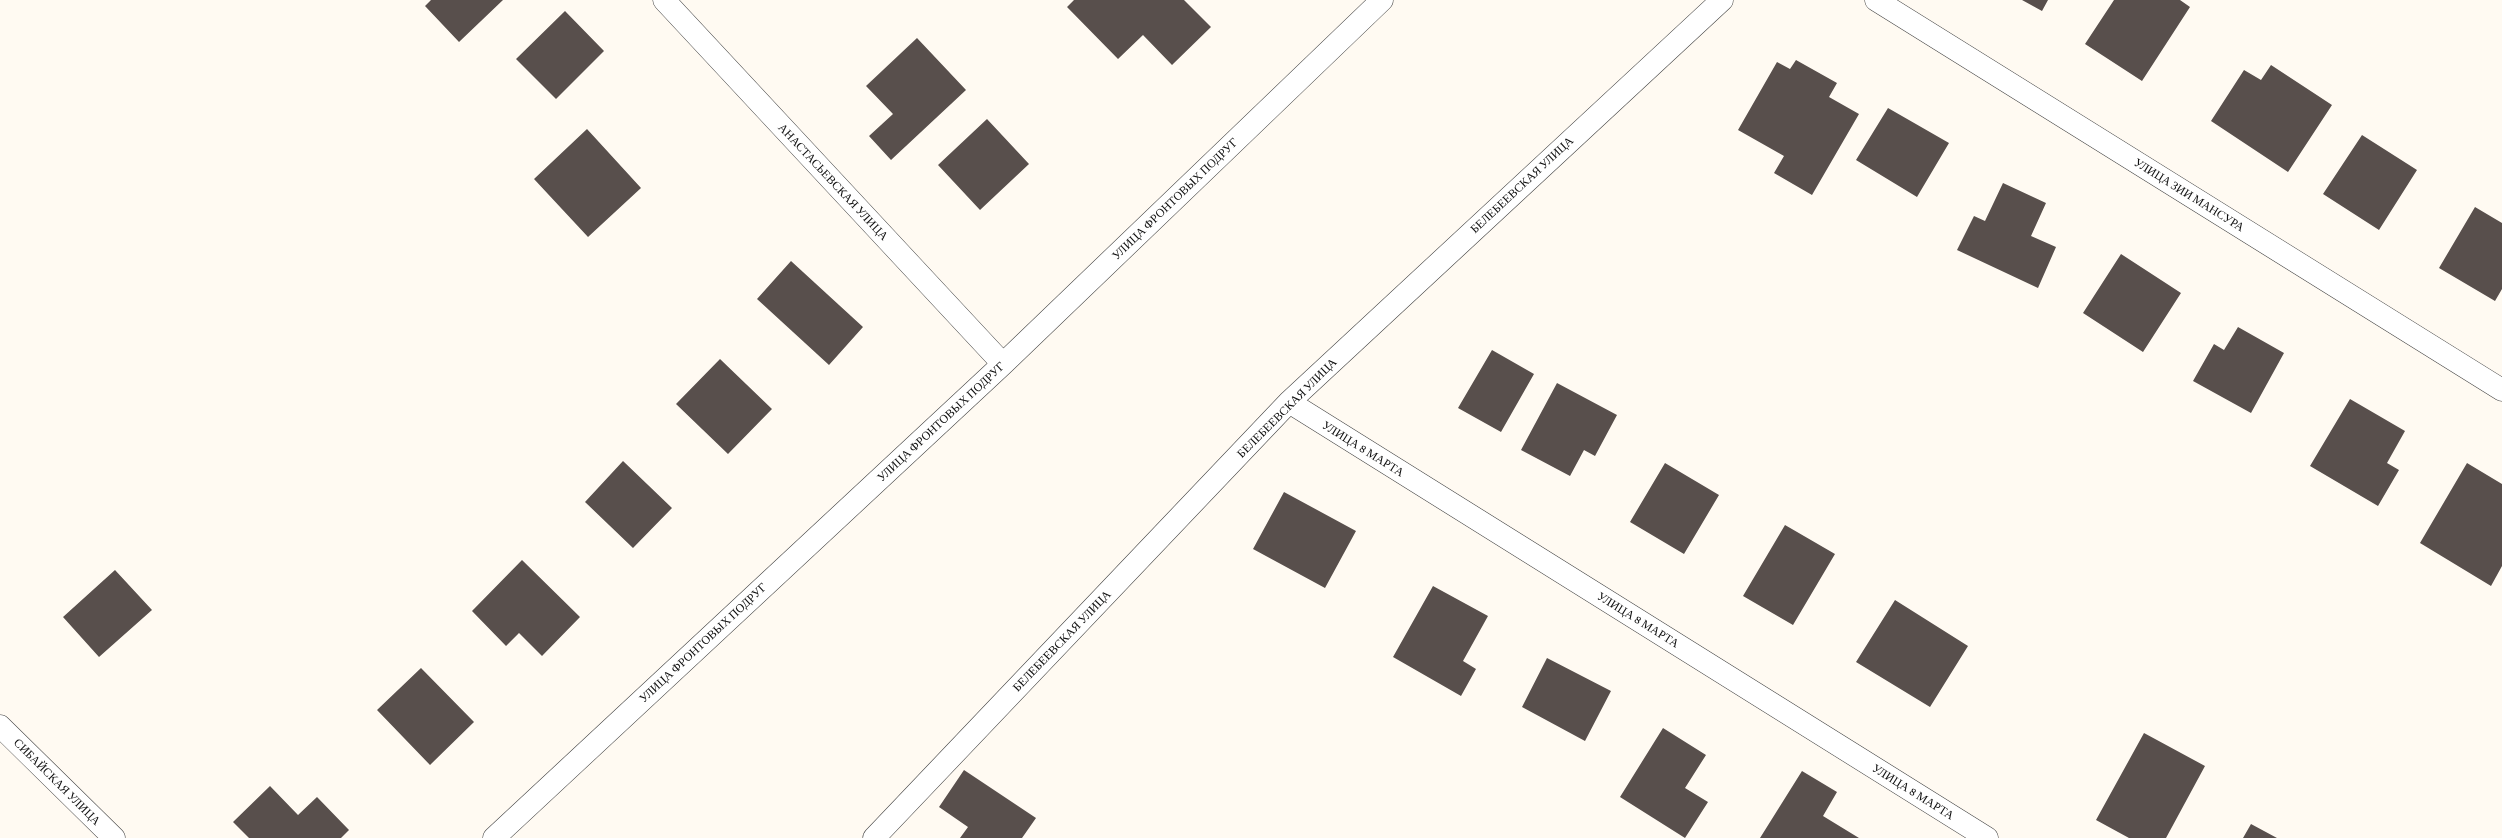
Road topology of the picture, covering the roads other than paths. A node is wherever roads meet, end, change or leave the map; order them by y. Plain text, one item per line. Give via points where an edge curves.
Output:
1 (664, 0) edge
2 (1382, 0) edge
3 (1722, 0) edge
4 (1876, 0) edge
5 (1003, 364) junction
6 (2502, 390) edge
7 (1289, 402) junction
8 (0, 726) edge
9 (114, 838) edge
10 (494, 838) edge
11 (874, 838) edge
12 (1987, 838) edge

1 - 5 street, АНАСТАСЬЕВСКАЯ УЛИЦА
2 - 5 street, УЛИЦА ФРОНТОВЫХ ПОДРУГ
3 - 7 street, БЕЛЕБЕЕВСКАЯ УЛИЦА
4 - 6 street, УЛИЦА ЗИИ МАНСУРА
5 - 10 street, УЛИЦА ФРОНТОВЫХ ПОДРУГ
7 - 11 street, БЕЛЕБЕЕВСКАЯ УЛИЦА
7 - 12 street, УЛИЦА 8 МАРТА
8 - 9 street, СИБАЙСКАЯ УЛИЦА

